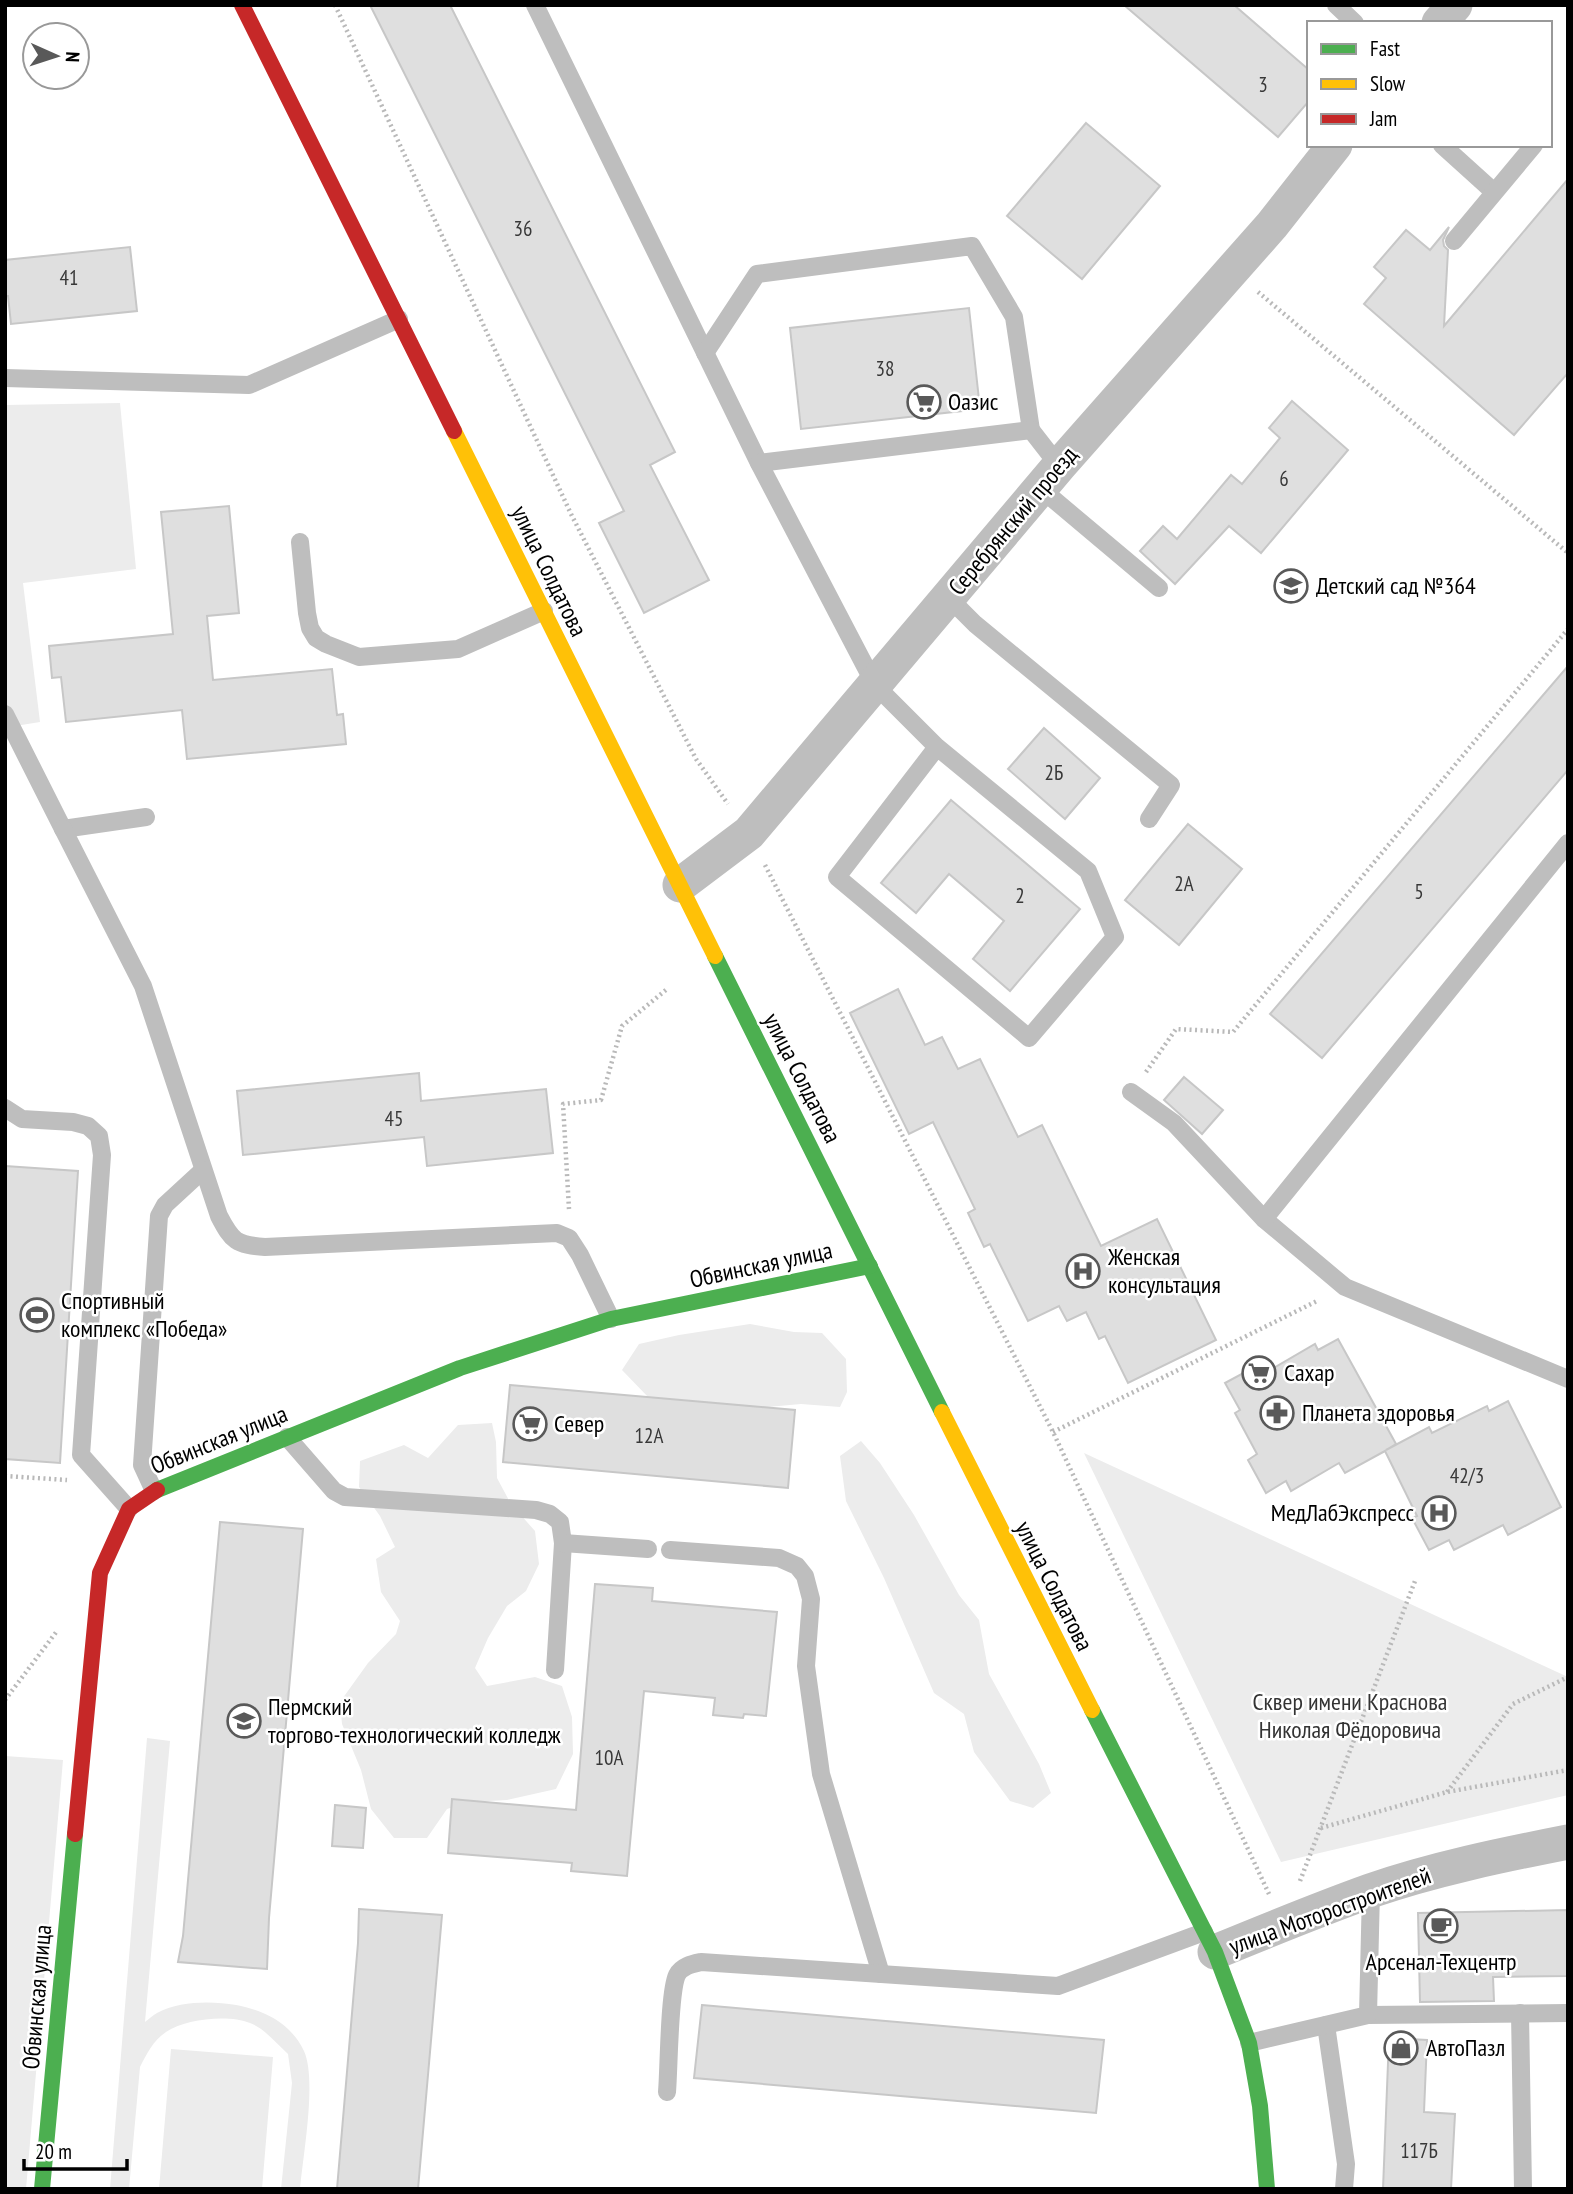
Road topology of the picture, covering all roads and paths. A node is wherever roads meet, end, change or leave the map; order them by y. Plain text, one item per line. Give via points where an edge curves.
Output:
1 (242, 5) edge
2 (335, 5) edge
3 (535, 5) edge
4 (1336, 5) edge
5 (1455, 5) edge
6 (1354, 21) edge
7 (1441, 21) edge
8 (1333, 147) edge
9 (1444, 147) edge
10 (1532, 147) edge
11 (1494, 192) junction
12 (1454, 242) dead end
13 (1249, 285) dead end
14 (399, 319) junction
15 (705, 353) junction
16 (5, 378) edge
17 (1031, 430) junction
18 (759, 463) junction
19 (1049, 477) junction
20 (300, 542) dead end
21 (1568, 553) edge
22 (1159, 588) dead end
23 (948, 597) junction
24 (544, 611) junction
25 (1568, 629) edge
26 (875, 685) junction
27 (5, 713) edge
28 (937, 747) junction
29 (146, 817) dead end
30 (1149, 820) dead end
31 (62, 829) junction
32 (749, 833) junction
33 (1568, 843) edge
34 (680, 885) junction
35 (666, 990) dead end
36 (1131, 1092) joint
37 (5, 1108) edge
38 (203, 1170) junction
39 (1265, 1219) junction
40 (569, 1238) junction
41 (870, 1266) junction
42 (1345, 1287) junction
43 (611, 1319) junction
44 (1568, 1379) edge
45 (1053, 1432) junction
46 (286, 1437) junction
47 (93, 1468) junction
48 (5, 1476) edge
49 (154, 1491) junction
50 (129, 1509) junction
51 (564, 1543) junction
52 (648, 1549) dead end
53 (670, 1550) dead end
54 (1415, 1581) dead end
55 (61, 1625) dead end
56 (555, 1670) dead end
57 (1568, 1677) edge
58 (5, 1700) edge
59 (1568, 1770) edge
60 (1447, 1792) junction
61 (1321, 1828) junction
62 (1568, 1842) edge
63 (1371, 1891) junction
64 (1283, 1924) junction
65 (1210, 1942) junction
66 (881, 1974) junction
67 (1520, 2013) junction
68 (1568, 2013) edge
69 (1368, 2015) junction
70 (1326, 2025) junction
71 (1248, 2043) junction
72 (667, 2092) dead end
73 (42, 2189) edge
74 (1267, 2189) edge
75 (1344, 2189) edge
76 (1523, 2189) edge

1 - 14 main road, улица Солдатова
2 - 32 path via 571,514 696,759
3 - 15 lane
4 - 6 lane
5 - 7 street
8 - 19 street, Серебрянский проезд via 1272,225
9 - 11 lane
10 - 11 lane
11 - 12 lane
13 - 21 path
14 - 16 lane via 249,384
14 - 24 main road, улица Солдатова
15 - 17 lane via 757,274 972,246 1014,317
15 - 18 lane
17 - 18 lane
17 - 19 lane
18 - 26 lane
19 - 22 lane
19 - 23 street, Серебрянский проезд
20 - 24 lane via 310,628 326,644 359,657 458,649
23 - 26 street, Серебрянский проезд
23 - 30 lane via 1171,785
24 - 34 main road, улица Солдатова
25 - 36 path via 1233,1032 1176,1029
26 - 28 lane
26 - 32 street, Серебрянский проезд
27 - 31 lane
28 - 28 lane via 837,877 1029,1038 1115,937 1088,872
29 - 31 lane
31 - 38 lane via 143,986
32 - 34 street, Серебрянский проезд
32 - 45 path
33 - 39 lane
34 - 41 main road, улица Солдатова
35 - 40 path via 622,1026 601,1100 563,1104
36 - 39 lane via 1174,1123
37 - 47 lane via 22,1119 88,1126 99,1136 102,1155 81,1455
38 - 40 lane via 230,1237 243,1245 541,1233
38 - 49 lane via 159,1216 142,1465
39 - 42 lane
40 - 43 lane
41 - 43 main road, Обвинская улица
41 - 65 main road, улица Солдатова
42 - 44 lane
42 - 45 path
43 - 46 main road, Обвинская улица via 460,1368
45 - 64 path
46 - 49 main road, Обвинская улица
46 - 51 lane via 334,1491 345,1497 536,1510 560,1522
47 - 48 path via 67,1480
47 - 50 lane
49 - 50 main road, Обвинская улица
50 - 73 main road, Обвинская улица via 100,1573
51 - 52 lane
51 - 56 lane
53 - 66 lane via 779,1558 797,1566 805,1576 811,1600 806,1666 821,1774
54 - 61 path
55 - 58 path
57 - 60 path via 1513,1704
59 - 60 path
60 - 61 path
61 - 64 path
62 - 63 street, улица Моторостроителей
63 - 64 street, улица Моторостроителей
63 - 69 lane
64 - 65 street, улица Моторостроителей
65 - 66 lane via 1058,1986
65 - 71 main road, улица Солдатова
66 - 72 lane via 688,1964 677,1974 673,1993
67 - 68 lane
67 - 69 lane
67 - 76 lane
69 - 70 lane
70 - 71 lane
70 - 75 lane via 1346,2164
71 - 74 main road, улица Солдатова via 1260,2106

